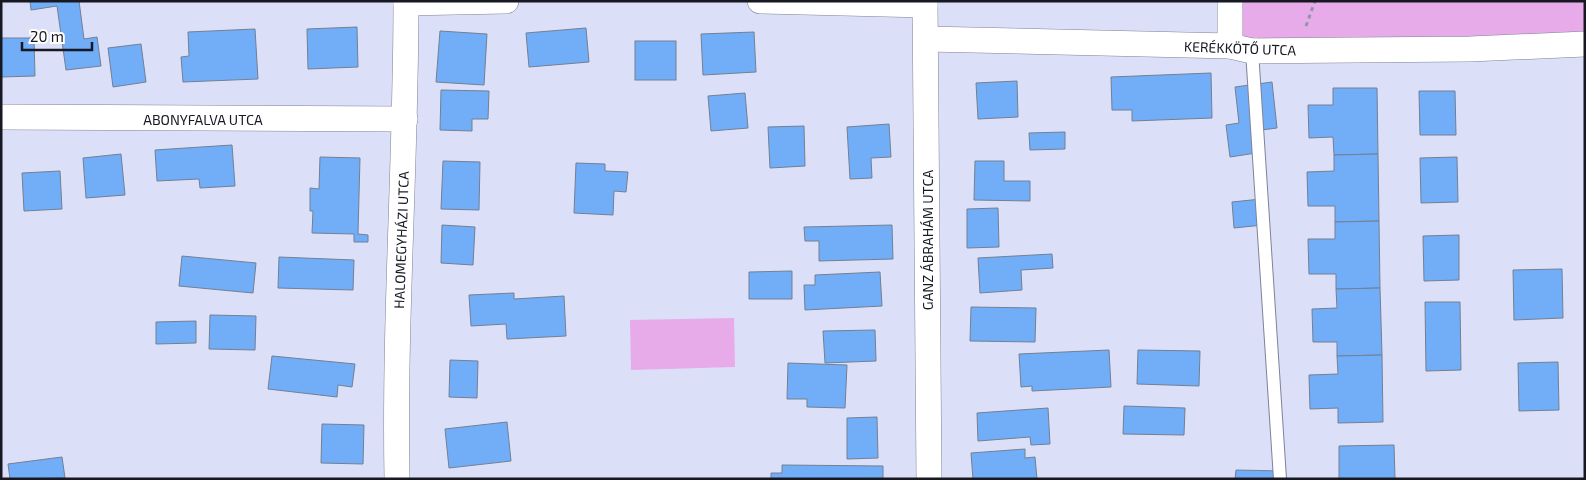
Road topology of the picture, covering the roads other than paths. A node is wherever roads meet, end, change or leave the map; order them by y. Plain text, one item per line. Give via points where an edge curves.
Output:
1 (506, 1) edge
2 (760, 1) edge
3 (1230, 1) edge
4 (406, 2) edge
5 (925, 3) edge
6 (926, 39) junction
7 (1585, 44) edge
8 (1241, 49) junction
9 (1, 117) edge
10 (405, 119) junction
11 (397, 479) edge
12 (929, 479) edge
13 (1280, 479) edge

1 - 4 street
2 - 5 street
3 - 8 street
4 - 10 street, HALOMEGYHÁZI UTCA
5 - 6 street, GANZ ÁBRAHÁM UTCA
6 - 8 street, KERÉKKÖTŐ UTCA
6 - 12 street, GANZ ÁBRAHÁM UTCA
7 - 8 street, KERÉKKÖTŐ UTCA via 1470,49
8 - 13 lane
9 - 10 street, ABONYFALVA UTCA
10 - 11 street, HALOMEGYHÁZI UTCA

